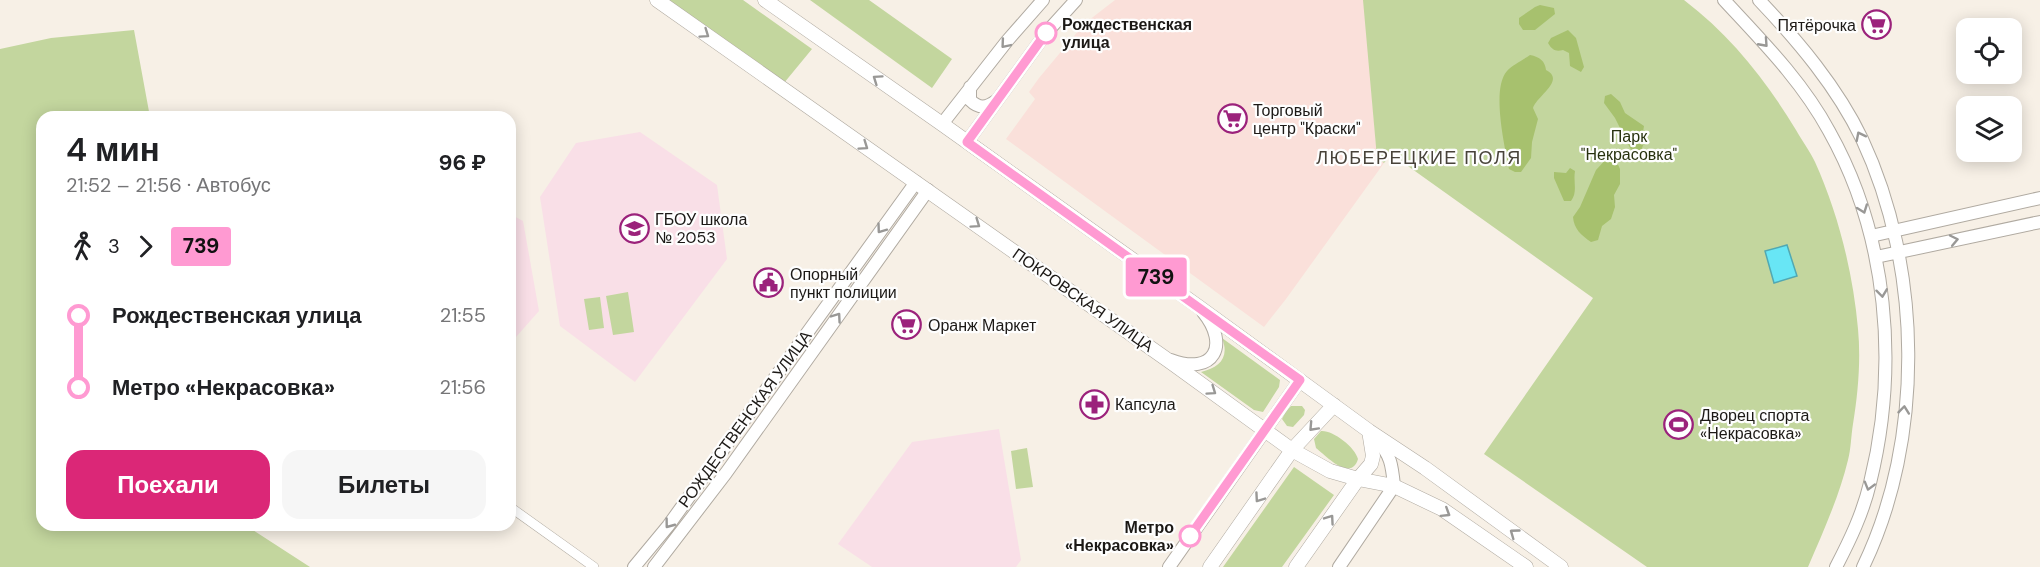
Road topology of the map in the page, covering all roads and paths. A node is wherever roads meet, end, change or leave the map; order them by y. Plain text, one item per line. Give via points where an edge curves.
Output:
1 (657, 0) edge
2 (765, 0) edge
3 (1043, 0) edge
4 (1076, 0) edge
5 (1724, 0) edge
6 (1759, 0) edge
7 (970, 87) junction
8 (998, 100) junction
9 (942, 124) junction
10 (967, 142) junction
11 (916, 182) junction
12 (928, 190) junction
13 (2040, 198) edge
14 (2040, 222) edge
15 (1894, 230) junction
16 (1871, 236) junction
17 (1899, 253) junction
18 (1876, 257) junction
19 (1199, 307) junction
20 (1164, 357) junction
21 (1300, 380) junction
22 (1334, 405) junction
23 (1265, 429) junction
24 (1369, 432) junction
25 (1292, 450) junction
26 (1358, 479) junction
27 (1394, 486) junction
28 (516, 511) edge
29 (594, 567) edge
30 (634, 567) edge
31 (654, 567) edge
32 (1169, 567) edge
33 (1210, 567) edge
34 (1296, 567) edge
35 (1339, 567) edge
36 (1526, 567) edge
37 (1561, 567) edge
38 (1836, 567) edge
39 (1863, 567) edge

1 -> 11 main road, ПОКРОВСКАЯ УЛИЦА
9 -> 2 main road
3 -> 7 street
4 - 8 street via 1046,33
5 -> 16 street via 1800,86 1829,130
15 -> 6 street via 1864,144 1840,101 1792,35
7 - 8 street via 970,100 976,105 989,106
7 - 9 street
8 - 10 street
9 - 10 main road
10 - 19 main road
11 - 12 main road, ПОКРОВСКАЯ УЛИЦА
11 -> 30 street, РОЖДЕСТВЕНСКАЯ УЛИЦА via 668,526
12 -> 20 main road, ПОКРОВСКАЯ УЛИЦА
31 -> 12 street, РОЖДЕСТВЕНСКАЯ УЛИЦА
13 - 15 street
17 -> 14 street
15 - 16 street
15 - 17 street
16 - 18 street
17 - 18 street
39 -> 17 street via 1890,499 1900,452 1908,333
18 -> 38 street via 1885,341 1879,438 1870,485
19 - 20 street via 1215,334 1213,355 1195,365
19 - 21 main road
20 -> 23 main road, ПОКРОВСКАЯ УЛИЦА
21 - 22 main road
21 - 23 street
22 - 24 main road
22 -> 25 main road
23 - 25 main road, ПОКРОВСКАЯ УЛИЦА
23 - 32 street
24 - 26 main road via 1373,456
24 - 27 street via 1391,460
37 -> 24 main road
25 - 26 main road, ПОКРОВСКАЯ УЛИЦА via 1330,471
25 -> 33 main road
26 - 27 main road, ПОКРОВСКАЯ УЛИЦА
34 -> 26 main road
27 - 35 street
27 -> 36 main road, ПОКРОВСКАЯ УЛИЦА via 1442,509
28 - 29 street

